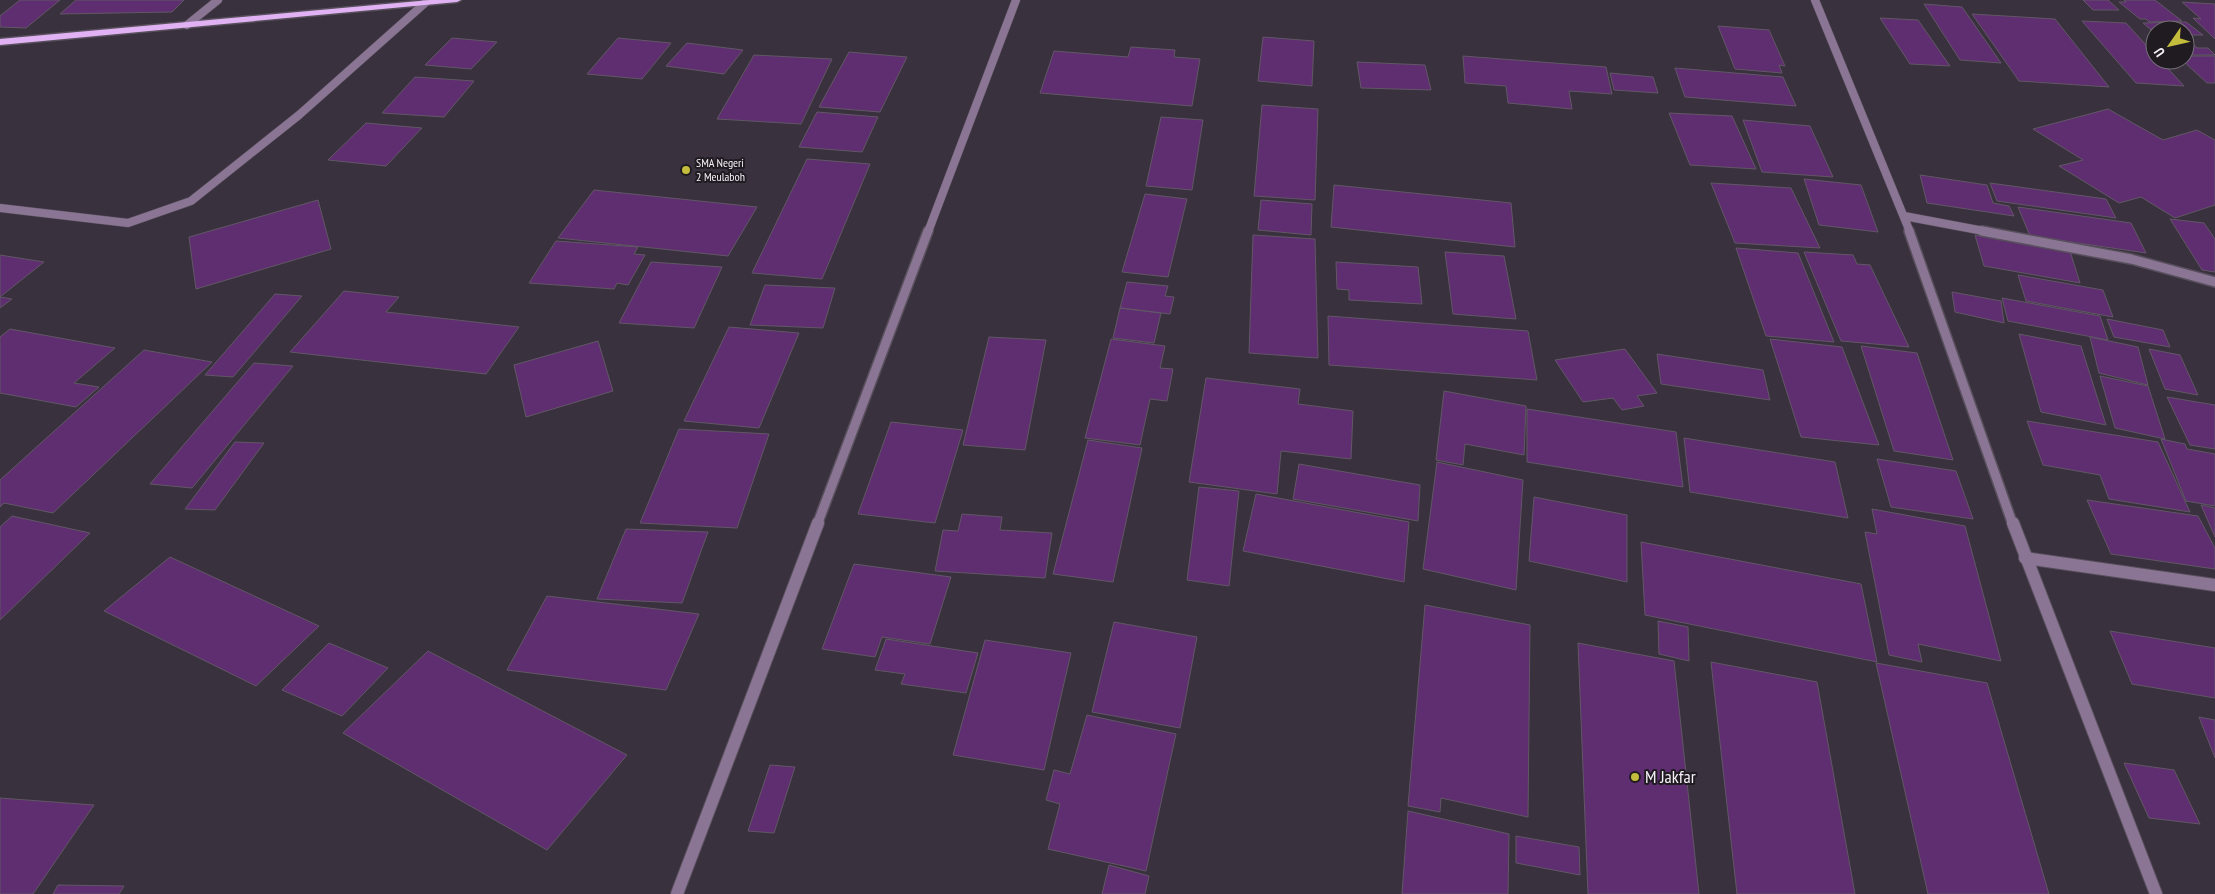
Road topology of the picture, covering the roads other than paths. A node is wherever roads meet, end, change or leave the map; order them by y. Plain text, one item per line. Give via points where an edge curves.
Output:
1 (218, 0) edge
2 (457, 0) edge
3 (1016, 0) edge
4 (1815, 0) edge
5 (425, 2) junction
6 (187, 24) junction
7 (0, 42) edge
8 (0, 208) edge
9 (1904, 216) junction
10 (2215, 282) edge
11 (2025, 558) junction
12 (2215, 585) edge
13 (677, 894) edge
14 (2156, 894) edge

1 - 6 street
2 - 5 main road
3 - 13 street
4 - 9 street
5 - 6 main road
5 - 8 street via 299,115 191,201 128,223
6 - 7 main road
9 - 10 street via 2132,259
9 - 11 street
11 - 12 street
11 - 14 street

